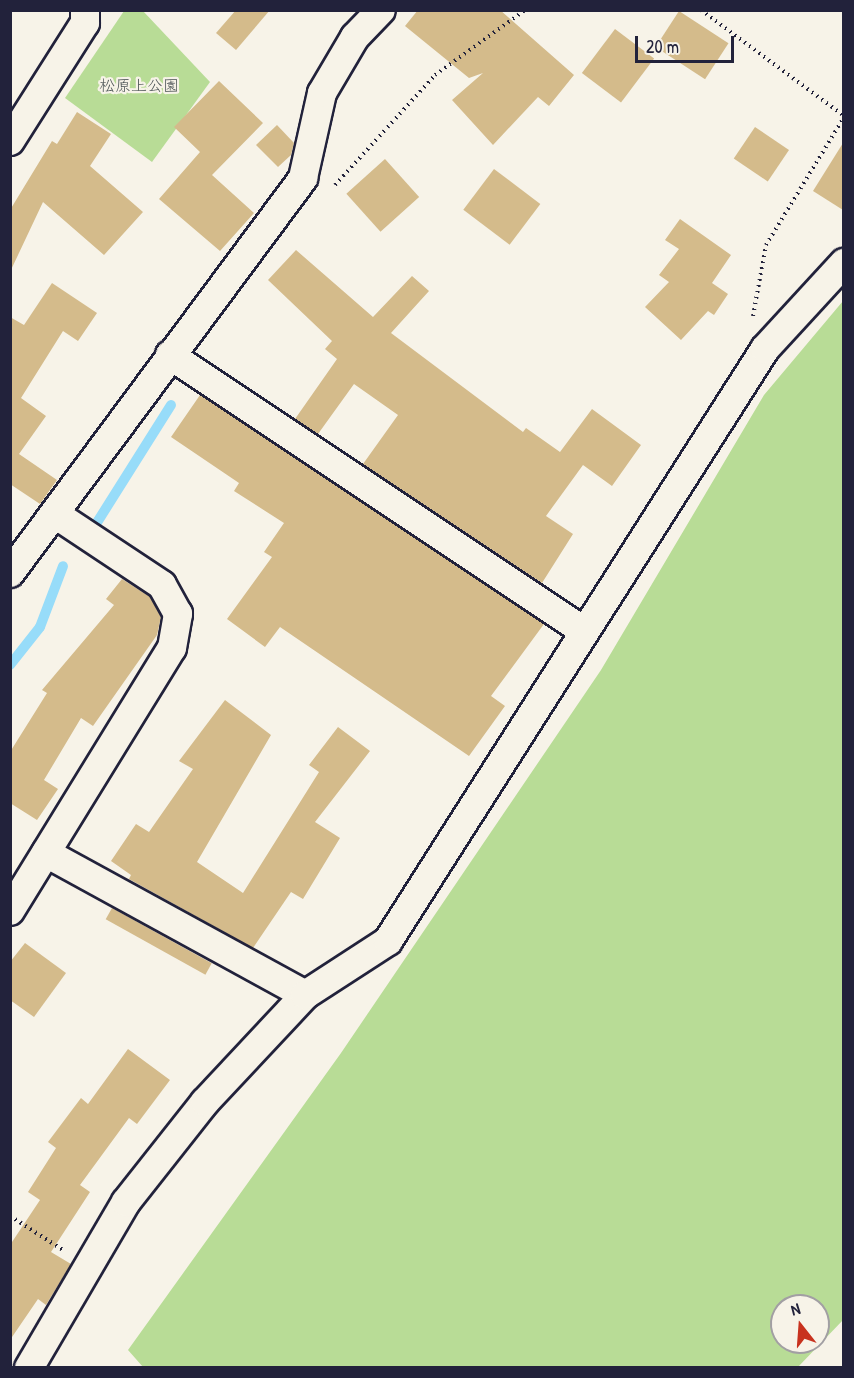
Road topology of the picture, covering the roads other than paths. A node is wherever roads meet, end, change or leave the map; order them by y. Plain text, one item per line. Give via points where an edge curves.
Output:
1 (85, 10) edge
2 (381, 10) edge
3 (10, 141) edge
4 (843, 263) edge
5 (170, 355) junction
6 (57, 516) junction
7 (10, 573) edge
8 (584, 630) junction
9 (46, 853) junction
10 (10, 911) edge
11 (305, 995) junction
12 (29, 1368) edge

1 - 3 street via 86,23
2 - 5 street via 355,37 322,93 303,178
4 - 8 street via 765,350
5 - 6 street
5 - 8 street
6 - 7 street
6 - 9 street via 162,585 178,614 172,648
8 - 11 street via 388,941
9 - 10 street
9 - 11 street
11 - 12 street via 205,1102 126,1202 86,1264

